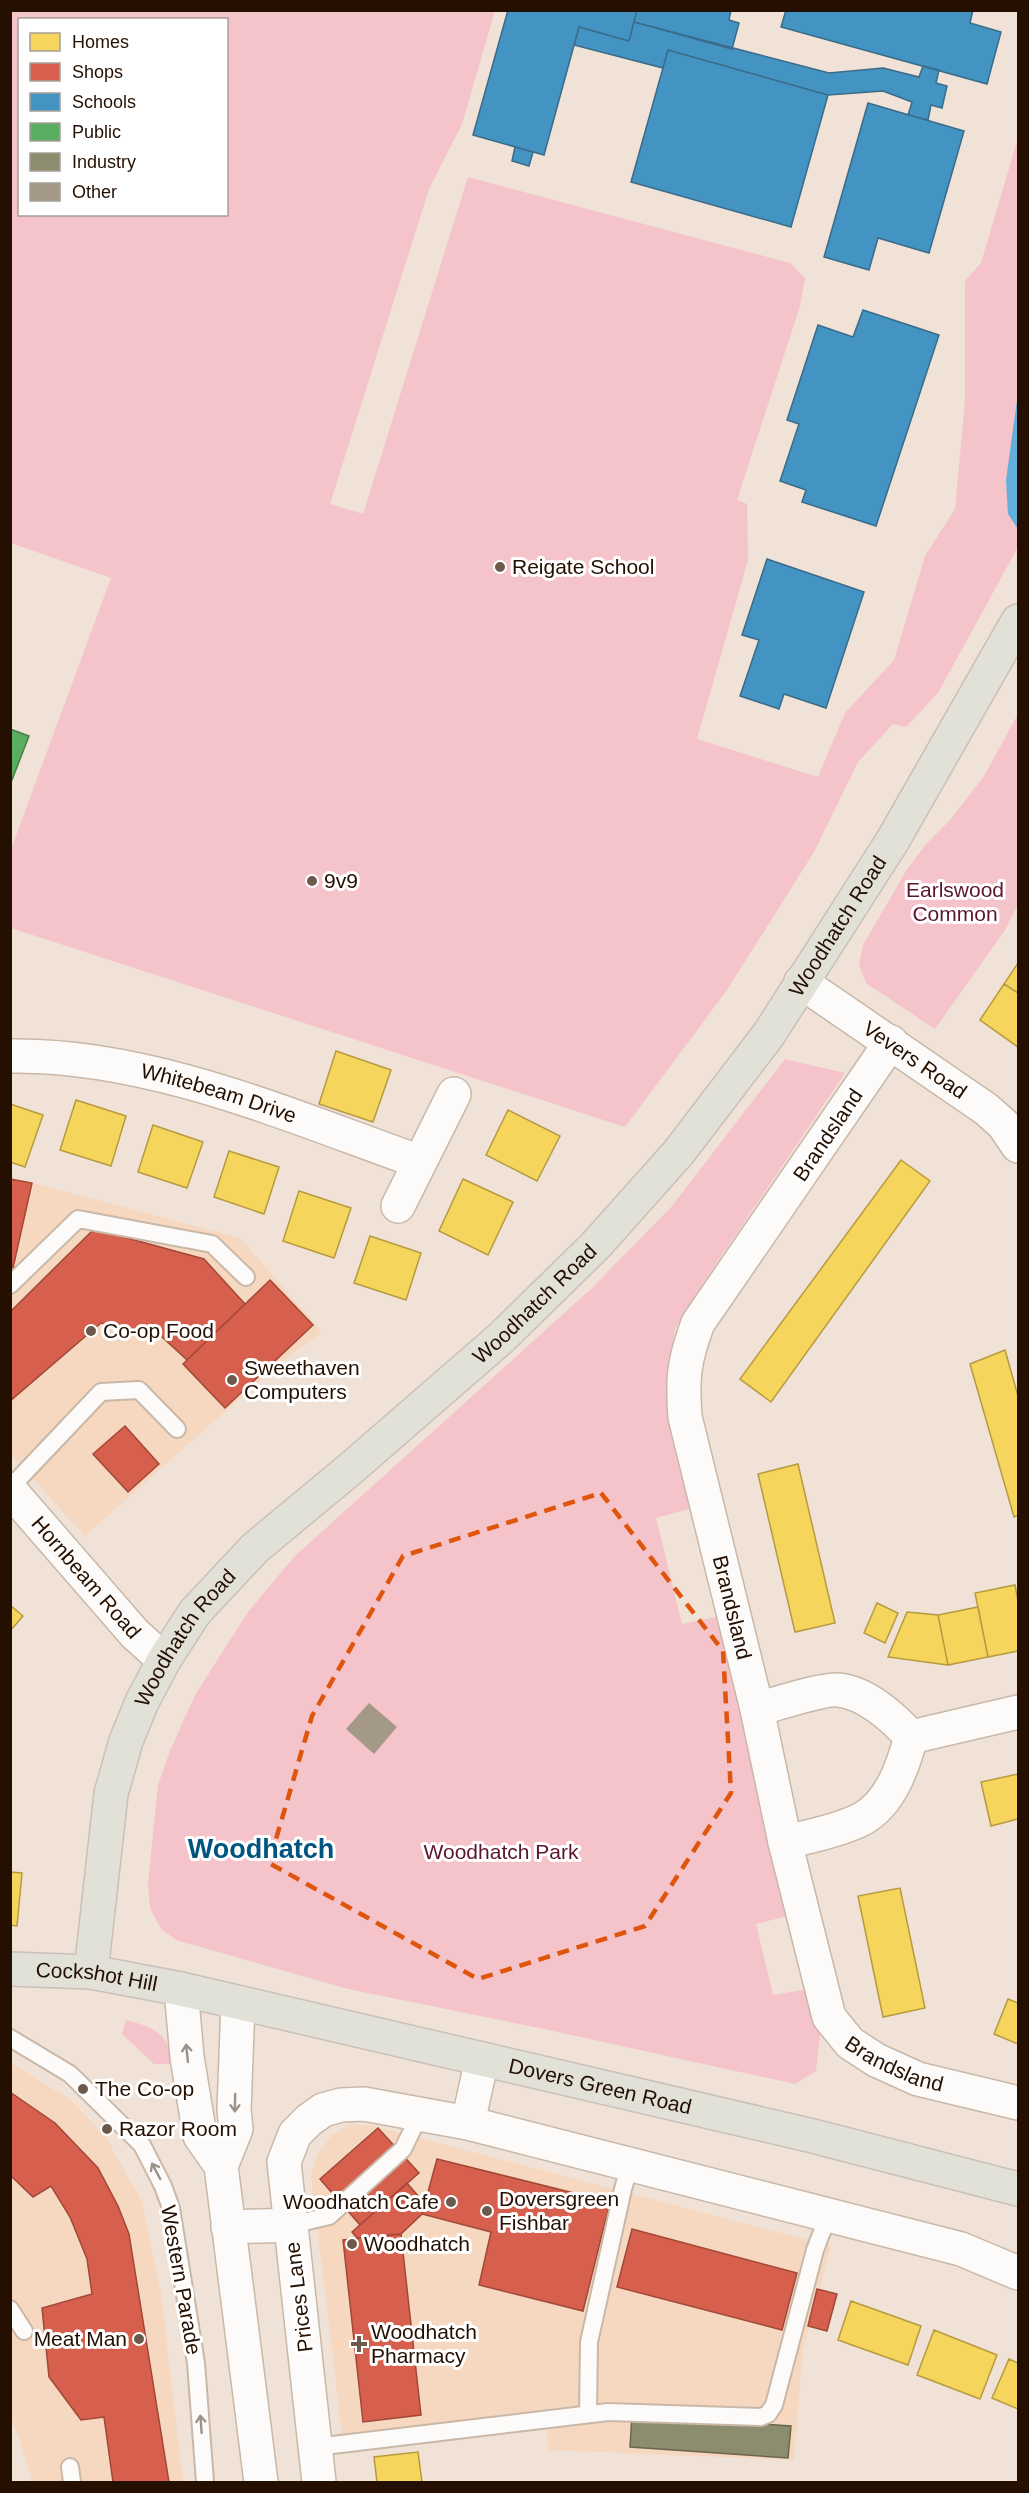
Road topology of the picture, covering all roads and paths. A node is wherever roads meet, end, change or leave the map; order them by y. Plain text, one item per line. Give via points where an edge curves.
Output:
1 (1018, 621) edge
2 (801, 982) junction
3 (891, 1042) junction
4 (10, 1056) edge
5 (454, 1094) dead end
6 (1018, 1146) edge
7 (420, 1162) junction
8 (398, 1206) dead end
9 (246, 1276) dead end
10 (10, 1285) edge
11 (177, 1429) dead end
12 (10, 1489) edge
13 (164, 1660) junction
14 (757, 1709) junction
15 (1018, 1712) edge
16 (911, 1737) junction
17 (786, 1842) junction
18 (10, 1969) edge
19 (91, 1972) junction
20 (181, 1989) junction
21 (238, 2003) junction
22 (10, 2038) edge
23 (482, 2059) junction
24 (1018, 2103) edge
25 (420, 2114) junction
26 (468, 2123) junction
27 (630, 2165) junction
28 (221, 2166) junction
29 (1018, 2189) edge
30 (828, 2216) junction
31 (291, 2225) junction
32 (228, 2227) junction
33 (1018, 2273) edge
34 (10, 2309) edge
35 (24, 2331) dead end
36 (588, 2414) junction
37 (316, 2448) junction
38 (205, 2482) edge
39 (261, 2482) edge
40 (319, 2482) edge

1 - 2 main road, Woodhatch Road via 893,840
2 - 3 street, Vevers Road
2 - 13 main road, Woodhatch Road via 769,1034 679,1152 596,1245 501,1338 255,1548 195,1612
3 - 6 street, Vevers Road via 986,1109 1004,1124
3 - 14 street, Brandsland via 698,1323 687,1351 682,1383 685,1417
4 - 7 street, Whitebeam Drive via 112,1064 229,1095
5 - 7 street
7 - 8 street
9 - 10 lane via 212,1244 78,1219
11 - 12 lane via 140,1390 101,1392
12 - 13 street, Hornbeam Road via 135,1634
13 - 19 main road, Woodhatch Road via 126,1741 111,1794
14 - 16 street via 837,1689 865,1699 894,1718
14 - 17 street, Brandsland
15 - 16 street
16 - 17 street via 903,1766 884,1798 862,1819
17 - 24 street, Brandsland via 829,2018 850,2043 918,2079
18 - 19 main road, Cockshot Hill
19 - 20 main road, Cockshot Hill
20 - 21 main road, Dovers Green Road
28 -> 20 street via 200,2136
21 - 23 main road, Dovers Green Road
21 -> 28 street via 236,2128
38 -> 22 lane, Western Parade via 196,2364 164,2186 142,2145 70,2074
23 - 26 street
23 - 29 main road, Dovers Green Road via 813,2136
25 - 26 street
25 - 31 lane via 403,2150 329,2216
25 - 31 street, Prices Lane via 364,2104 341,2105 323,2110 309,2120 296,2134 284,2162
26 - 27 street
27 - 30 street
27 - 36 lane via 589,2342
28 - 32 street
30 - 33 street via 961,2249
30 - 36 lane via 815,2250 774,2405 768,2414 726,2418 628,2411
31 - 32 street
31 - 37 street, Prices Lane
32 - 39 street
34 - 35 lane
36 - 37 lane
37 - 40 street, Prices Lane

